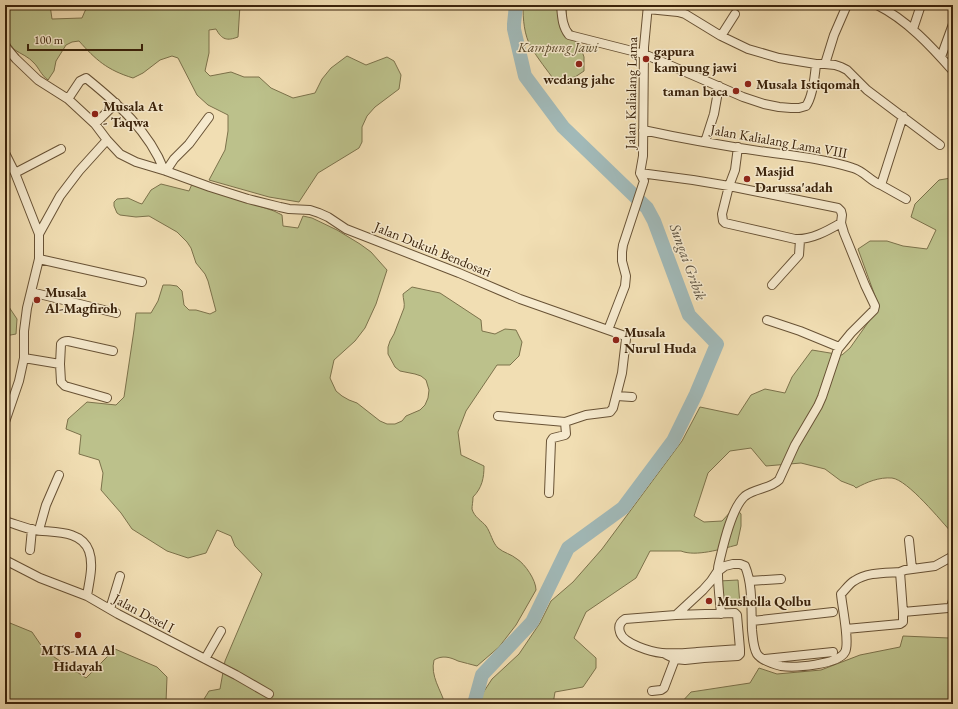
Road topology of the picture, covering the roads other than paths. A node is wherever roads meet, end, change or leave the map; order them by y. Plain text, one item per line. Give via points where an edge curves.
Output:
1 (561, 5) edge
2 (847, 5) edge
3 (921, 5) edge
4 (882, 6) edge
5 (648, 7) edge
6 (735, 14) dead end
7 (953, 24) edge
8 (913, 29) junction
9 (721, 36) junction
10 (5, 46) edge
11 (644, 54) junction
12 (941, 57) junction
13 (820, 64) junction
14 (953, 71) edge
15 (719, 86) junction
16 (68, 99) junction
17 (116, 103) junction
18 (903, 116) junction
19 (210, 117) dead end
20 (95, 124) junction
21 (643, 130) junction
22 (107, 140) junction
23 (705, 142) junction
24 (940, 145) dead end
25 (738, 147) junction
26 (61, 148) dead end
27 (5, 153) edge
28 (165, 171) junction
29 (14, 173) junction
30 (640, 173) junction
31 (881, 185) junction
32 (729, 186) junction
33 (906, 199) dead end
34 (841, 223) junction
35 (39, 234) junction
36 (800, 240) junction
37 (38, 259) junction
38 (142, 282) dead end
39 (772, 285) dead end
40 (31, 292) junction
41 (116, 313) dead end
42 (767, 320) dead end
43 (608, 330) junction
44 (839, 347) junction
45 (114, 351) dead end
46 (24, 358) junction
47 (60, 364) junction
48 (617, 396) junction
49 (632, 397) dead end
50 (107, 398) dead end
51 (498, 416) dead end
52 (5, 422) edge
53 (566, 422) junction
54 (59, 474) dead end
55 (548, 493) dead end
56 (5, 521) edge
57 (36, 530) junction
58 (909, 540) dead end
59 (30, 550) dead end
60 (953, 556) edge
61 (5, 560) edge
62 (912, 570) junction
63 (717, 572) junction
64 (900, 572) junction
65 (120, 576) dead end
66 (781, 579) dead end
67 (750, 581) junction
68 (87, 596) junction
69 (953, 600) edge
70 (110, 609) junction
71 (833, 612) dead end
72 (903, 612) junction
73 (721, 614) junction
74 (676, 615) junction
75 (752, 621) junction
76 (846, 629) junction
77 (221, 631) dead end
78 (740, 649) junction
79 (833, 652) dead end
80 (662, 653) junction
81 (205, 659) junction
82 (675, 659) junction
83 (762, 659) junction
84 (652, 691) dead end
85 (268, 694) dead end

1 - 11 street via 564,26 569,35
2 - 13 street
3 - 8 street
4 - 8 street
5 - 9 street via 685,14
5 - 11 street, Jalan Kalialang Lama
6 - 9 street
7 - 12 street
8 - 12 street
9 - 13 street via 760,53
10 - 16 street, Jalan Dukuh Bendosari via 38,80
11 - 15 street
11 - 21 street, Jalan Kalialang Lama
12 - 14 street
13 - 15 street via 809,101 802,108 764,104
13 - 18 street via 847,70 868,90
15 - 23 street
16 - 17 street via 80,81 86,78
16 - 20 street, Jalan Dukuh Bendosari
17 - 20 street
17 - 28 street via 144,135 158,155
18 - 24 street
18 - 31 street
19 - 28 street
20 - 22 street, Jalan Dukuh Bendosari
21 - 23 street, Jalan Kalialang Lama VIII
21 - 30 street, Jalan Kalialang Lama
22 - 28 street, Jalan Dukuh Bendosari via 120,154
22 - 35 street via 60,196
23 - 25 street, Jalan Kalialang Lama VIII
25 - 31 street, Jalan Kalialang Lama VIII via 855,168
25 - 32 street
26 - 29 street
27 - 29 street
28 - 43 street, Jalan Dukuh Bendosari via 248,199 319,213 346,229 520,299
29 - 35 street
30 - 32 street
30 - 43 street via 644,181 622,252 625,286
31 - 33 street, Jalan Kalialang Lama VIII
32 - 34 street via 838,208 842,215
32 - 36 street via 722,214 725,223
34 - 36 street via 816,236
34 - 44 street via 875,308
35 - 37 street
36 - 39 street via 799,255
37 - 38 street
37 - 40 street
40 - 41 street
40 - 46 street via 24,331
42 - 44 street
43 - 48 street, Jalan Dukuh Bendosari via 626,337
44 - 63 street via 820,401 779,480 776,484 754,491 740,501 729,524
45 - 47 street via 65,341 61,344
46 - 47 street
46 - 52 street via 20,381
47 - 50 street via 61,382 65,386
48 - 49 street
48 - 53 street, Jalan Dukuh Bendosari via 610,412 586,415
51 - 53 street
53 - 55 street via 566,434 551,441
54 - 57 street
56 - 57 street
57 - 59 street
57 - 68 street via 76,536 86,546 91,566
58 - 62 street
60 - 62 street via 936,566
61 - 68 street, Jalan Desel I via 40,578
62 - 64 street
63 - 67 street via 725,566 740,564 745,566
63 - 73 street
63 - 74 street via 703,590
64 - 72 street
64 - 76 street via 864,576 852,582 841,594
65 - 70 street
66 - 67 street
67 - 75 street
68 - 70 street, Jalan Desel I
69 - 72 street via 948,608
70 - 81 street, Jalan Desel I
71 - 75 street
72 - 76 street via 903,622 900,624
73 - 74 street
73 - 78 street via 737,614
74 - 80 street via 625,619 620,623 622,637 631,644
75 - 83 street via 755,649
76 - 83 street via 844,653 831,661 780,666
77 - 81 street
78 - 80 street
78 - 82 street via 738,656
79 - 83 street
80 - 82 street
81 - 85 street, Jalan Desel I
82 - 84 street via 664,688

